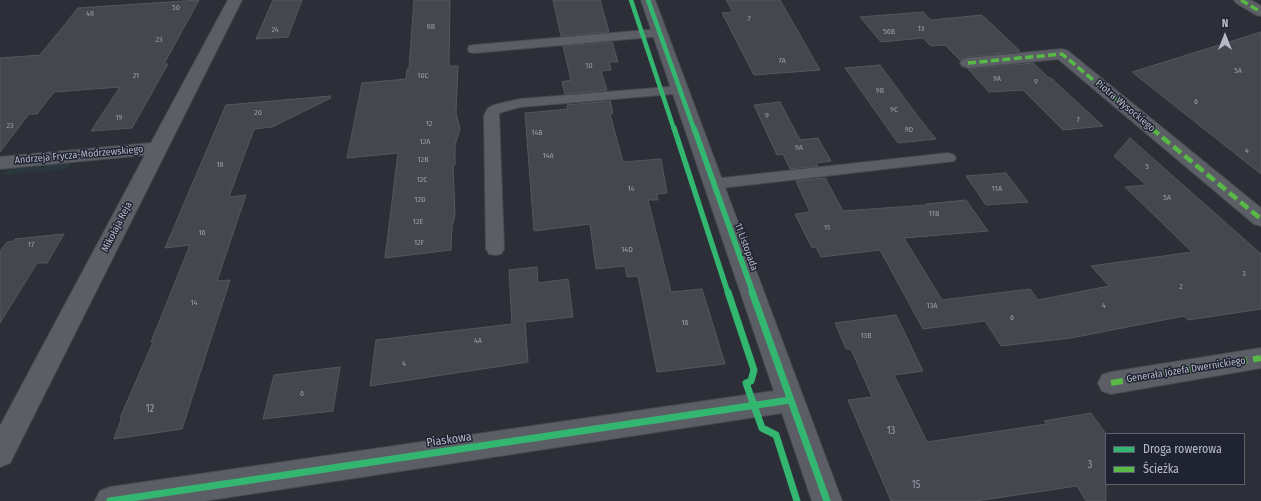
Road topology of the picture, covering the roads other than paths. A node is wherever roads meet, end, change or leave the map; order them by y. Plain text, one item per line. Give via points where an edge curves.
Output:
1 (235, 0) edge
2 (648, 0) edge
3 (1241, 0) edge
4 (1261, 12) edge
5 (660, 33) junction
6 (474, 49) dead end
7 (968, 63) dead end
8 (680, 90) junction
9 (158, 148) junction
10 (948, 158) dead end
11 (0, 163) edge
12 (713, 184) junction
13 (1261, 218) edge
14 (495, 249) dead end
15 (1261, 358) edge
16 (1111, 383) dead end
17 (790, 400) junction
18 (0, 454) edge
19 (110, 501) edge
20 (827, 501) edge

1 - 9 street, Mikołaja Reja
2 - 5 street, 11 Listopada
3 - 4 street
5 - 6 lane
5 - 8 street, 11 Listopada
7 - 13 street, Piotra Wysockiego via 1062,54
8 - 12 street, 11 Listopada
8 - 14 lane via 520,103 493,111 491,116
9 - 11 street, Andrzeja Frycza-Modrzewskiego
9 - 18 street, Mikołaja Reja
10 - 12 lane
12 - 17 street, 11 Listopada
15 - 16 street, Generała Józefa Dwernickiego
17 - 19 street, Piaskowa
17 - 20 street, 11 Listopada

